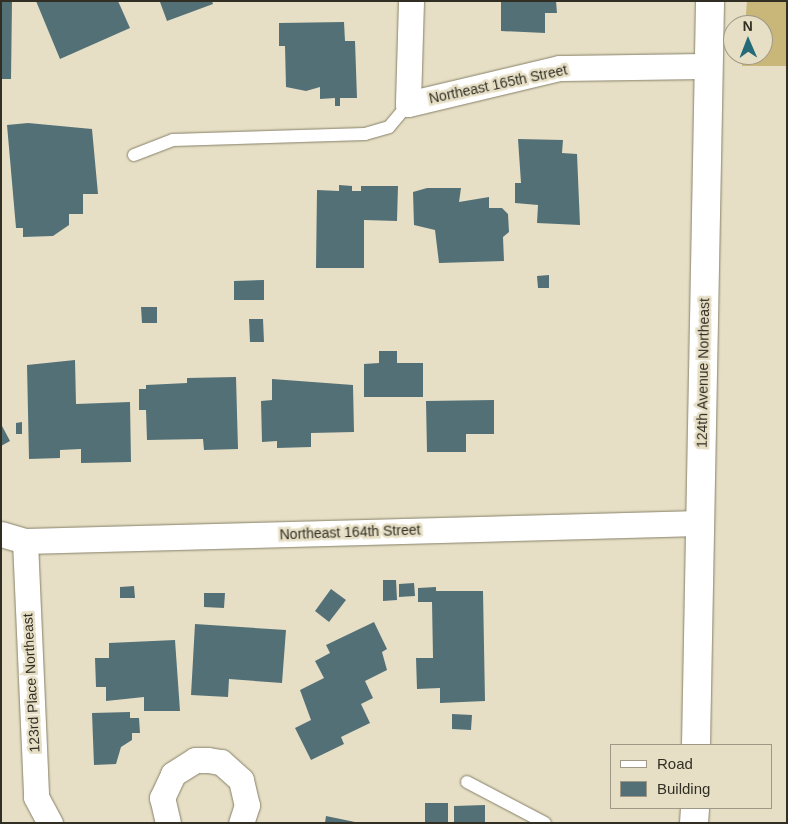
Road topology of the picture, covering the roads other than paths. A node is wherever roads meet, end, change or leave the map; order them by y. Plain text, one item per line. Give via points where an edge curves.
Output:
1 (410, 1) edge
2 (710, 1) edge
3 (708, 66) junction
4 (408, 104) junction
5 (134, 155) dead end
6 (700, 523) junction
7 (1, 534) edge
8 (24, 541) junction
9 (696, 744) edge
10 (467, 782) dead end
11 (695, 809) edge
12 (50, 823) edge
13 (168, 823) edge
14 (241, 823) edge
15 (545, 823) edge
16 (694, 823) edge

1 - 4 street
2 - 3 street, 124th Avenue Northeast
3 - 4 street, Northeast 165th Street via 558,68
3 - 6 street, 124th Avenue Northeast
4 - 5 lane via 389,128 365,134 173,140
6 - 8 street, Northeast 164th Street
6 - 9 street, 124th Avenue Northeast
7 - 8 street, Northeast 164th Street
8 - 12 street, 123rd Place Northeast via 36,797
10 - 15 lane
11 - 16 street
13 - 14 street via 162,798 172,774 195,760 208,760 221,762 241,780 247,805

